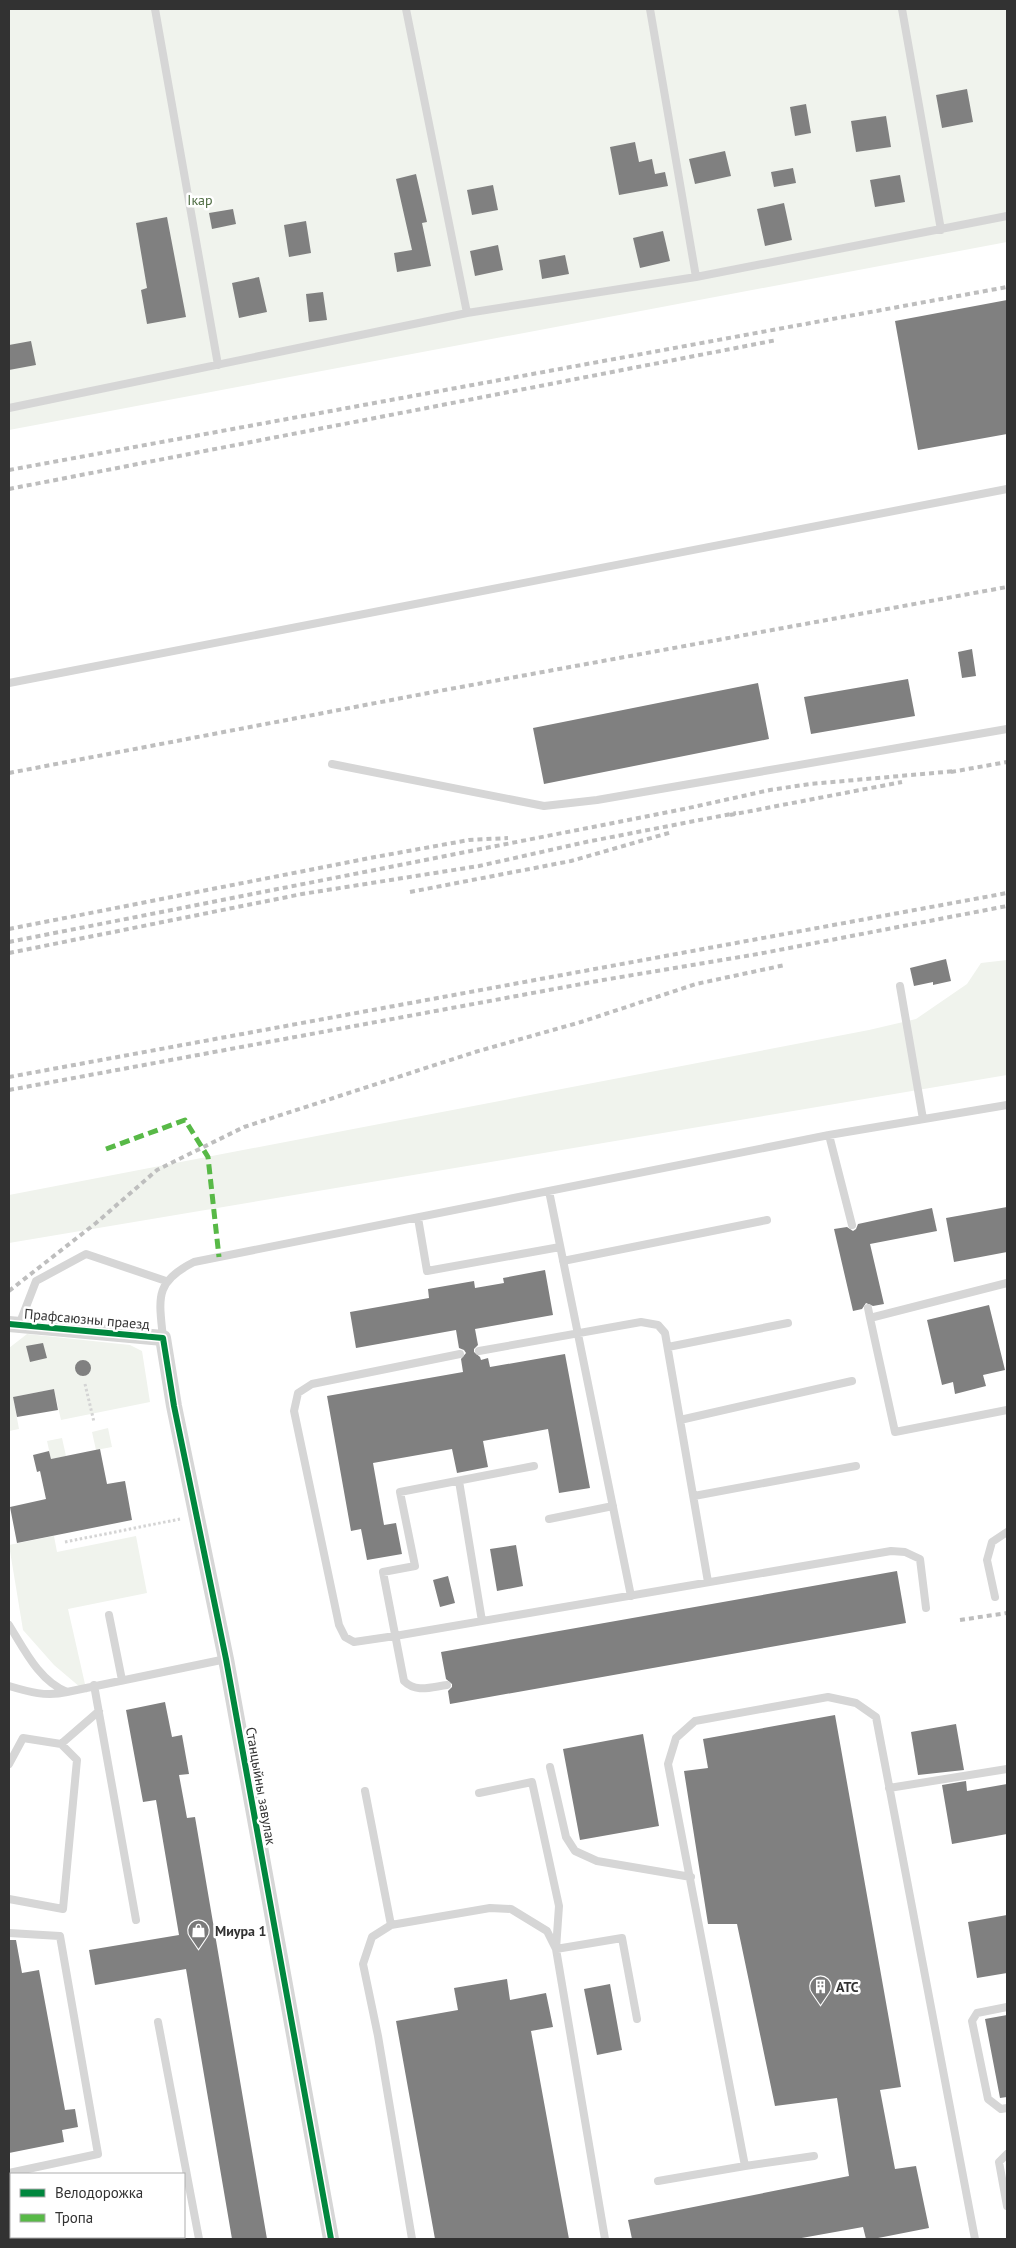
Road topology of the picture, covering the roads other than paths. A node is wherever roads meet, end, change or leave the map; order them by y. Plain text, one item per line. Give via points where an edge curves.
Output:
1 (155, 9) edge
2 (406, 9) edge
3 (650, 9) edge
4 (902, 9) edge
5 (1007, 216) edge
6 (941, 230) junction
7 (696, 277) junction
8 (467, 314) junction
9 (218, 365) junction
10 (9, 408) edge
11 (1007, 489) edge
12 (9, 683) edge
13 (1007, 729) edge
14 (332, 764) dead end
15 (900, 986) dead end
16 (1007, 1105) edge
17 (923, 1119) junction
18 (830, 1135) junction
19 (549, 1191) junction
20 (418, 1218) junction
21 (767, 1220) dead end
22 (852, 1225) dead end
23 (560, 1247) junction
24 (563, 1261) junction
25 (166, 1281) junction
26 (1007, 1283) edge
27 (868, 1308) dead end
28 (870, 1318) junction
29 (788, 1323) dead end
30 (14, 1324) edge
31 (576, 1332) junction
32 (163, 1338) junction
33 (668, 1347) junction
34 (479, 1350) dead end
35 (460, 1354) dead end
36 (852, 1381) dead end
37 (1007, 1410) edge
38 (680, 1420) junction
39 (534, 1466) dead end
40 (856, 1466) dead end
41 (459, 1481) junction
42 (694, 1496) junction
43 (613, 1506) junction
44 (549, 1519) dead end
45 (1007, 1532) edge
46 (708, 1582) junction
47 (631, 1596) junction
48 (995, 1596) dead end
49 (926, 1608) dead end
50 (109, 1615) dead end
51 (482, 1621) junction
52 (9, 1625) edge
53 (395, 1636) junction
54 (226, 1659) junction
55 (122, 1680) junction
56 (94, 1685) junction
57 (447, 1685) dead end
58 (9, 1686) edge
59 (67, 1692) junction
60 (98, 1711) junction
61 (61, 1744) junction
62 (9, 1764) edge
63 (550, 1766) dead end
64 (1007, 1769) edge
65 (889, 1788) junction
66 (365, 1791) dead end
67 (479, 1793) dead end
68 (691, 1878) junction
69 (9, 1899) edge
70 (136, 1920) dead end
71 (391, 1926) junction
72 (9, 1933) edge
73 (556, 1949) junction
74 (1007, 2006) edge
75 (637, 2019) dead end
76 (158, 2022) dead end
77 (1007, 2108) edge
78 (1007, 2154) edge
79 (814, 2156) dead end
80 (745, 2166) junction
81 (9, 2173) edge
82 (658, 2181) dead end
83 (1007, 2206) edge
84 (199, 2239) edge
85 (331, 2239) edge
86 (412, 2239) edge
87 (605, 2239) edge
88 (976, 2239) edge

1 - 9 lane
2 - 8 lane
3 - 7 lane
4 - 6 lane
5 - 6 lane
6 - 7 lane
7 - 8 lane
8 - 9 lane
9 - 10 lane
11 - 12 lane
13 - 14 lane via 597,800 544,806
15 - 17 lane
16 - 17 lane
17 - 18 lane
18 - 19 lane
18 - 22 lane
19 - 20 lane
19 - 23 lane
20 - 23 lane via 426,1270
20 - 25 lane via 194,1262
21 - 24 lane
23 - 24 lane
24 - 31 lane
25 - 30 lane via 86,1254 36,1281
25 - 32 lane via 160,1302
26 - 28 lane
27 - 28 lane
28 - 37 lane via 895,1432
29 - 33 lane
30 - 32 street, Прафсаюзны праезд
31 - 33 lane via 641,1322 658,1325 665,1333
31 - 34 lane
31 - 43 lane
32 - 54 street, Станцыйны завулак
33 - 38 lane
35 - 53 lane via 312,1384 298,1394 294,1411 339,1625 345,1637 354,1642
36 - 38 lane
38 - 42 lane
39 - 41 lane
40 - 42 lane
41 - 51 lane
41 - 53 lane via 400,1492 415,1566 383,1572
42 - 46 lane
43 - 44 lane
43 - 47 lane
45 - 48 lane via 992,1542 987,1560
46 - 47 lane
46 - 49 lane via 891,1551 905,1552 920,1559
47 - 51 lane
50 - 55 lane
51 - 53 lane
52 - 59 lane via 31,1661 56,1687
53 - 57 lane via 404,1681 421,1689
54 - 55 lane
54 - 85 street, Станцыйны завулак
55 - 56 lane
56 - 59 lane
56 - 60 lane
58 - 59 lane via 32,1693 54,1695
60 - 61 lane
60 - 70 lane
61 - 62 lane via 23,1738
61 - 69 lane via 77,1760 63,1909
63 - 68 lane via 566,1837 576,1851 597,1862
64 - 65 lane
65 - 68 lane via 876,1717 856,1703 828,1697 695,1721 676,1738 668,1764
65 - 88 lane
66 - 71 lane
67 - 73 lane via 532,1782 559,1906
68 - 80 lane
71 - 73 lane via 490,1908 511,1909 547,1931
71 - 86 lane via 372,1937 363,1964
72 - 81 lane via 60,1936 98,2154
73 - 75 lane via 622,1938
73 - 87 lane
74 - 77 lane via 977,2013 972,2021 988,2099 1001,2109
76 - 84 lane
78 - 83 lane via 1000,2162
79 - 80 lane
80 - 82 lane

